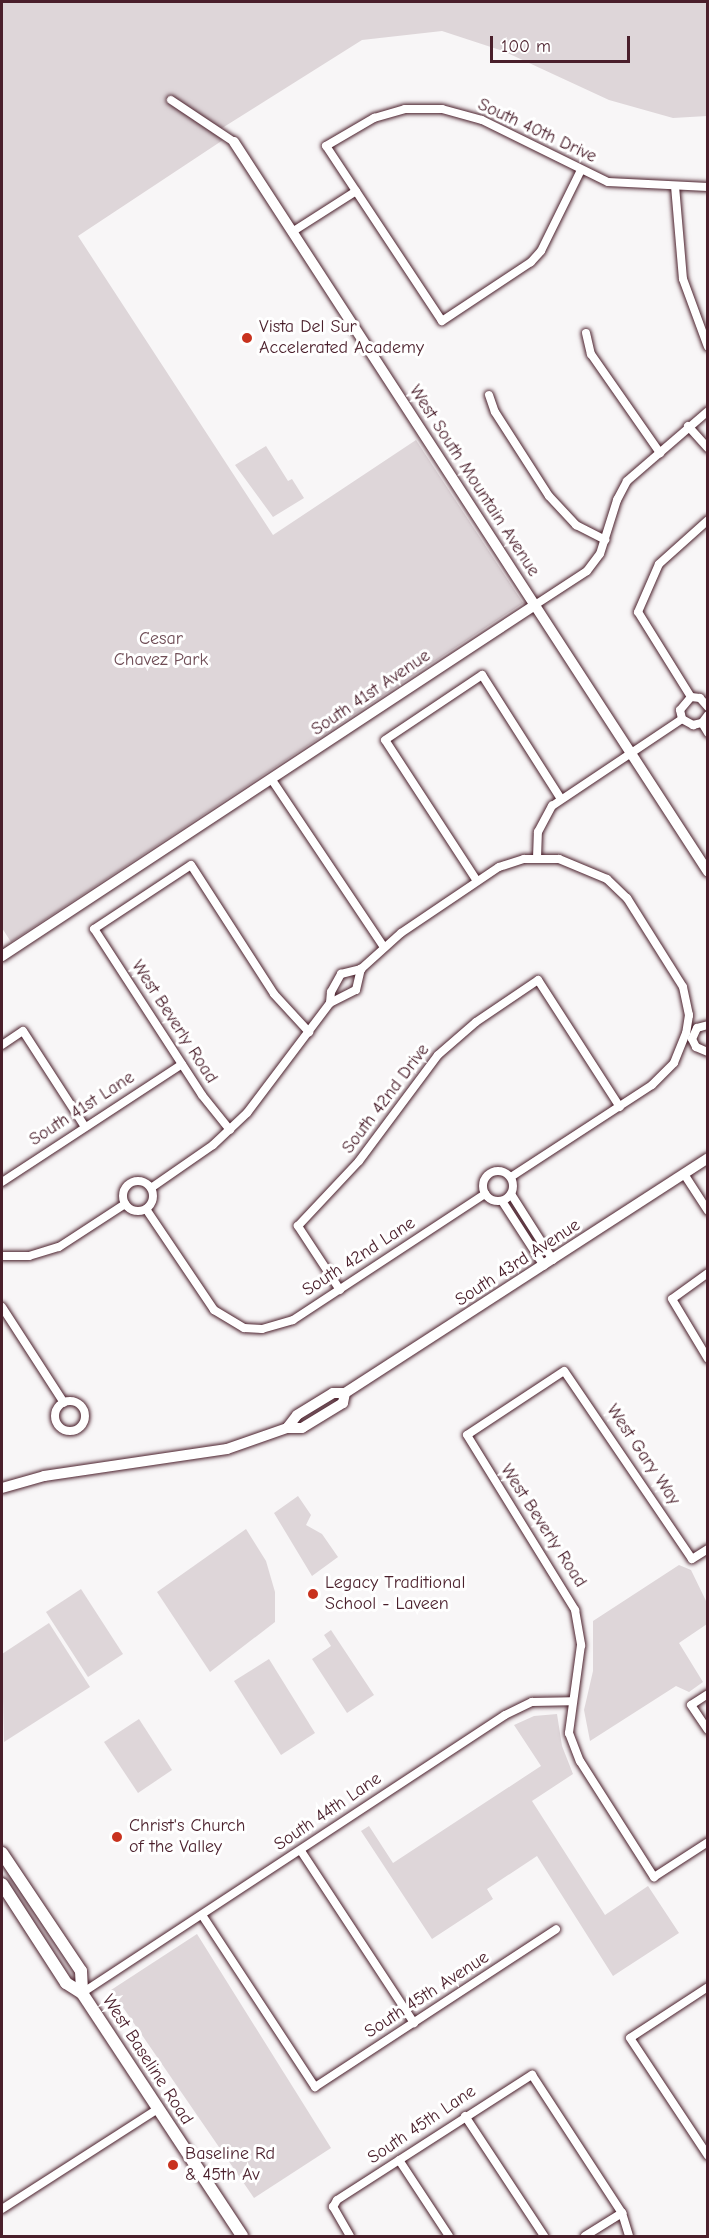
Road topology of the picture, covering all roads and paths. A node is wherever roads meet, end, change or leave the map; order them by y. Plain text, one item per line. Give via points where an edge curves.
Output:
1 (171, 100) dead end
2 (234, 142) joint
3 (581, 170) junction
4 (675, 186) junction
5 (708, 187) edge
6 (356, 191) junction
7 (292, 232) junction
8 (586, 333) dead end
9 (708, 347) edge
10 (489, 395) dead end
11 (708, 411) edge
12 (688, 426) junction
13 (708, 448) edge
14 (660, 453) junction
15 (708, 520) edge
16 (605, 540) junction
17 (535, 605) junction
18 (691, 697) junction
19 (708, 707) edge
20 (708, 715) edge
21 (682, 719) junction
22 (702, 723) junction
23 (708, 733) edge
24 (630, 752) junction
25 (272, 780) junction
26 (561, 799) junction
27 (537, 858) junction
28 (708, 872) edge
29 (477, 881) junction
30 (384, 947) junction
31 (2, 956) edge
32 (361, 969) junction
33 (330, 1004) junction
34 (708, 1025) edge
35 (309, 1032) junction
36 (689, 1034) junction
37 (2, 1045) edge
38 (708, 1052) edge
39 (182, 1064) junction
40 (620, 1107) junction
41 (86, 1127) junction
42 (230, 1130) junction
43 (708, 1158) edge
44 (684, 1174) junction
45 (511, 1177) junction
46 (2, 1182) edge
47 (151, 1188) junction
48 (485, 1194) junction
49 (511, 1194) junction
50 (502, 1201) junction
51 (125, 1204) junction
52 (146, 1209) junction
53 (708, 1211) edge
54 (2, 1256) edge
55 (548, 1263) junction
56 (708, 1273) edge
57 (340, 1290) junction
58 (2, 1307) edge
59 (708, 1359) edge
60 (564, 1371) joint
61 (64, 1403) dead end
62 (2, 1488) edge
63 (708, 1549) edge
64 (708, 1694) edge
65 (571, 1701) junction
66 (708, 1730) edge
67 (708, 1842) edge
68 (302, 1851) junction
69 (2, 1853) edge
70 (2, 1884) edge
71 (202, 1915) junction
72 (556, 1929) dead end
73 (708, 1987) edge
74 (82, 1993) junction
75 (414, 2023) junction
76 (158, 2109) junction
77 (465, 2116) junction
78 (708, 2156) edge
79 (399, 2160) junction
80 (2, 2209) edge
81 (622, 2213) junction
82 (242, 2236) edge
83 (350, 2236) edge
84 (449, 2236) edge
85 (544, 2236) edge
86 (585, 2236) edge
87 (629, 2236) edge

1 - 2 street, West South Mountain Avenue
2 - 7 street, West South Mountain Avenue
3 - 4 street, South 40th Drive via 624,185
3 - 6 street, South 40th Drive via 482,120 442,110 405,109 374,118 326,146
3 - 6 street via 541,251 531,262 442,321
4 - 5 street, South 40th Drive
4 - 9 street via 683,279
6 - 7 street
7 - 17 street, West South Mountain Avenue
8 - 14 street via 591,354
10 - 16 street via 495,412 549,496 576,525
11 - 12 street, South 41st Avenue
12 - 13 street
12 - 14 street, South 41st Avenue
14 - 16 street, South 41st Avenue via 627,482
15 - 18 street via 658,564 638,612
16 - 17 street, South 41st Avenue via 587,571
17 - 24 street, West South Mountain Avenue
17 - 25 street, South 41st Avenue
18 - 19 street via 700,698
18 - 21 street via 681,705
20 - 22 street
21 - 22 street via 693,725
21 - 24 street
22 - 23 street
24 - 26 street
24 - 28 street, West South Mountain Avenue
25 - 30 street
25 - 31 street, South 41st Avenue
26 - 27 street via 540,825
26 - 29 street via 482,675 385,740
27 - 29 street via 505,865
27 - 36 street via 577,864 607,879 627,898 683,987
29 - 30 street
30 - 32 street
32 - 33 street via 356,990
32 - 33 street via 341,974 331,992
33 - 35 street
34 - 36 street
35 - 39 street, West Beverly Road via 274,994 191,865 94,929
35 - 42 street
36 - 38 street via 696,1047
36 - 40 street via 664,1075
37 - 41 street via 23,1031
39 - 41 street, South 41st Lane
39 - 42 street, West Beverly Road
40 - 45 street
40 - 57 street, South 42nd Drive via 538,980 476,1022 438,1056 359,1161 298,1226
41 - 46 street, South 41st Lane
42 - 47 street
43 - 44 street, South 43rd Avenue
44 - 53 street
44 - 55 street, South 43rd Avenue
45 - 48 street via 500,1170 492,1172 483,1181
45 - 49 street
47 - 51 street via 143,1181 128,1185 123,1194
47 - 52 street via 154,1197
48 - 50 street
48 - 57 street, South 42nd Lane
49 - 50 street
49 - 55 street
50 - 55 street
51 - 52 street via 137,1211
51 - 54 street via 59,1247 29,1256
52 - 57 street, South 42nd Lane via 214,1310 244,1328 276,1328
55 - 62 street, South 43rd Avenue via 345,1393 343,1403 302,1428 287,1428 226,1449 44,1476
56 - 59 street via 672,1299
58 - 61 street
60 - 63 street, West Gary Way via 692,1559
60 - 65 street, West Beverly Road via 467,1435 575,1610 582,1645
64 - 66 street via 691,1705
65 - 67 street, West Beverly Road via 569,1733 574,1748 654,1877
65 - 68 street, South 44th Lane via 532,1702 517,1708
68 - 71 street, South 44th Lane
68 - 75 street
69 - 74 main road, West Baseline Road via 81,1971
70 - 74 main road, West Baseline Road via 66,1983
71 - 74 street, South 44th Lane
71 - 75 street, South 45th Avenue via 315,2087
72 - 75 street, South 45th Avenue
73 - 78 street via 630,2038
74 - 76 main road, West Baseline Road
76 - 80 street
76 - 82 main road, West Baseline Road
77 - 79 street, South 45th Lane
77 - 81 street, South 45th Lane via 532,2075
77 - 85 street
79 - 83 street, South 45th Lane via 333,2207
79 - 84 street
81 - 86 street
81 - 87 street

